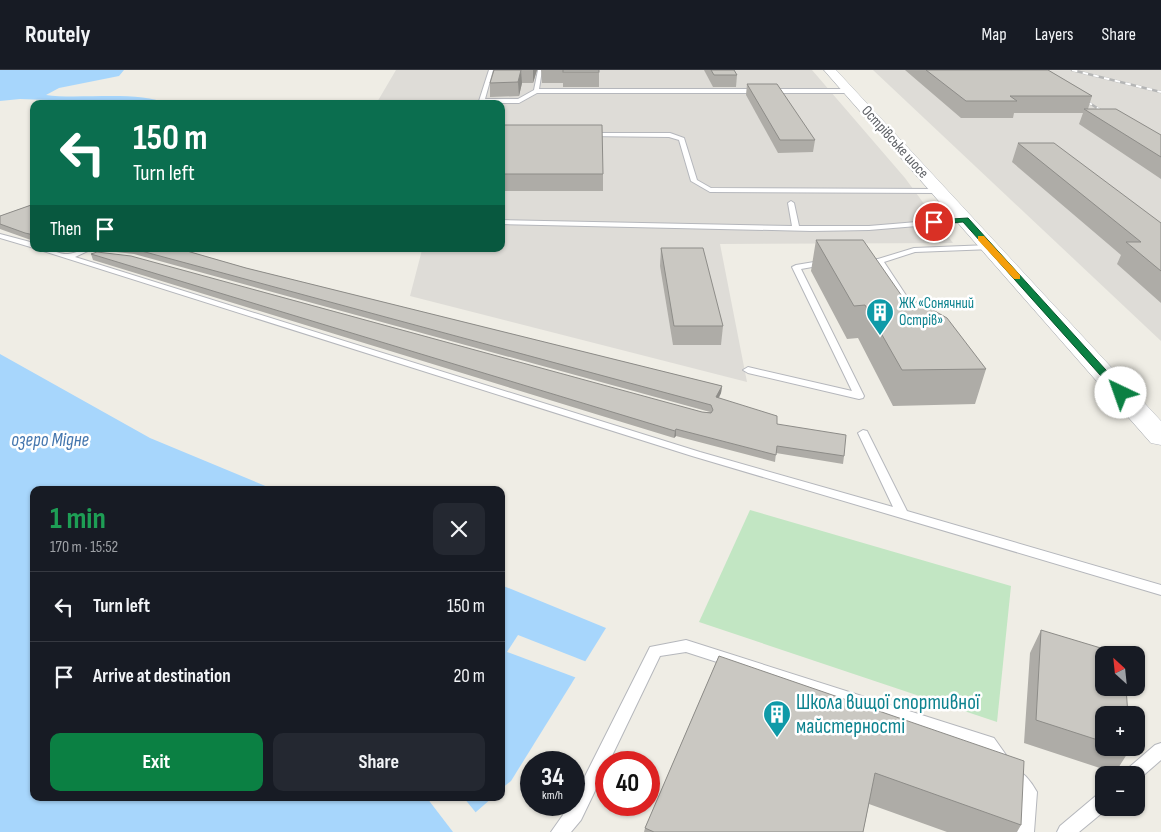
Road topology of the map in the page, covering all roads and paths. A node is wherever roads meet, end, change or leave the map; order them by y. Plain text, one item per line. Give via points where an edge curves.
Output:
1 (491, 70) edge
2 (540, 70) edge
3 (830, 70) edge
4 (536, 91) junction
5 (848, 91) junction
6 (483, 100) edge
7 (505, 101) edge
8 (581, 134) edge
9 (939, 191) junction
10 (791, 203) dead end
11 (965, 220) junction
12 (505, 222) edge
13 (796, 229) junction
14 (0, 236) edge
15 (30, 244) edge
16 (989, 247) junction
17 (51, 252) edge
18 (84, 252) edge
19 (98, 254) edge
20 (73, 259) junction
21 (838, 261) edge
22 (854, 261) edge
23 (879, 261) junction
24 (920, 322) edge
25 (748, 370) dead end
26 (862, 433) dead end
27 (1161, 437) edge
28 (902, 514) junction
29 (1161, 590) edge
30 (1161, 750) edge
31 (1142, 766) edge
32 (1095, 808) edge
33 (560, 832) edge
34 (1025, 832) edge
35 (1066, 832) edge

1 - 6 lane
2 - 4 lane
3 - 5 street, Острівське шосе
4 - 5 lane
4 - 7 lane via 519,101
5 - 9 street, Острівське шосе
8 - 9 lane via 670,135 682,140 694,181 710,190
9 - 11 street, Острівське шосе
10 - 13 lane
11 - 13 lane via 868,228
11 - 16 street, Острівське шосе
12 - 13 lane
14 - 15 lane
16 - 23 lane via 914,250
16 - 27 street, Острівське шосе
17 - 20 lane
18 - 20 lane
19 - 20 lane
20 - 28 lane via 696,454
21 - 25 lane via 796,267 859,396
22 - 23 lane
23 - 24 lane
26 - 28 lane
28 - 29 lane
30 - 31 lane
32 - 35 lane
33 - 34 lane via 575,814 655,651 686,646 988,743 1028,792

